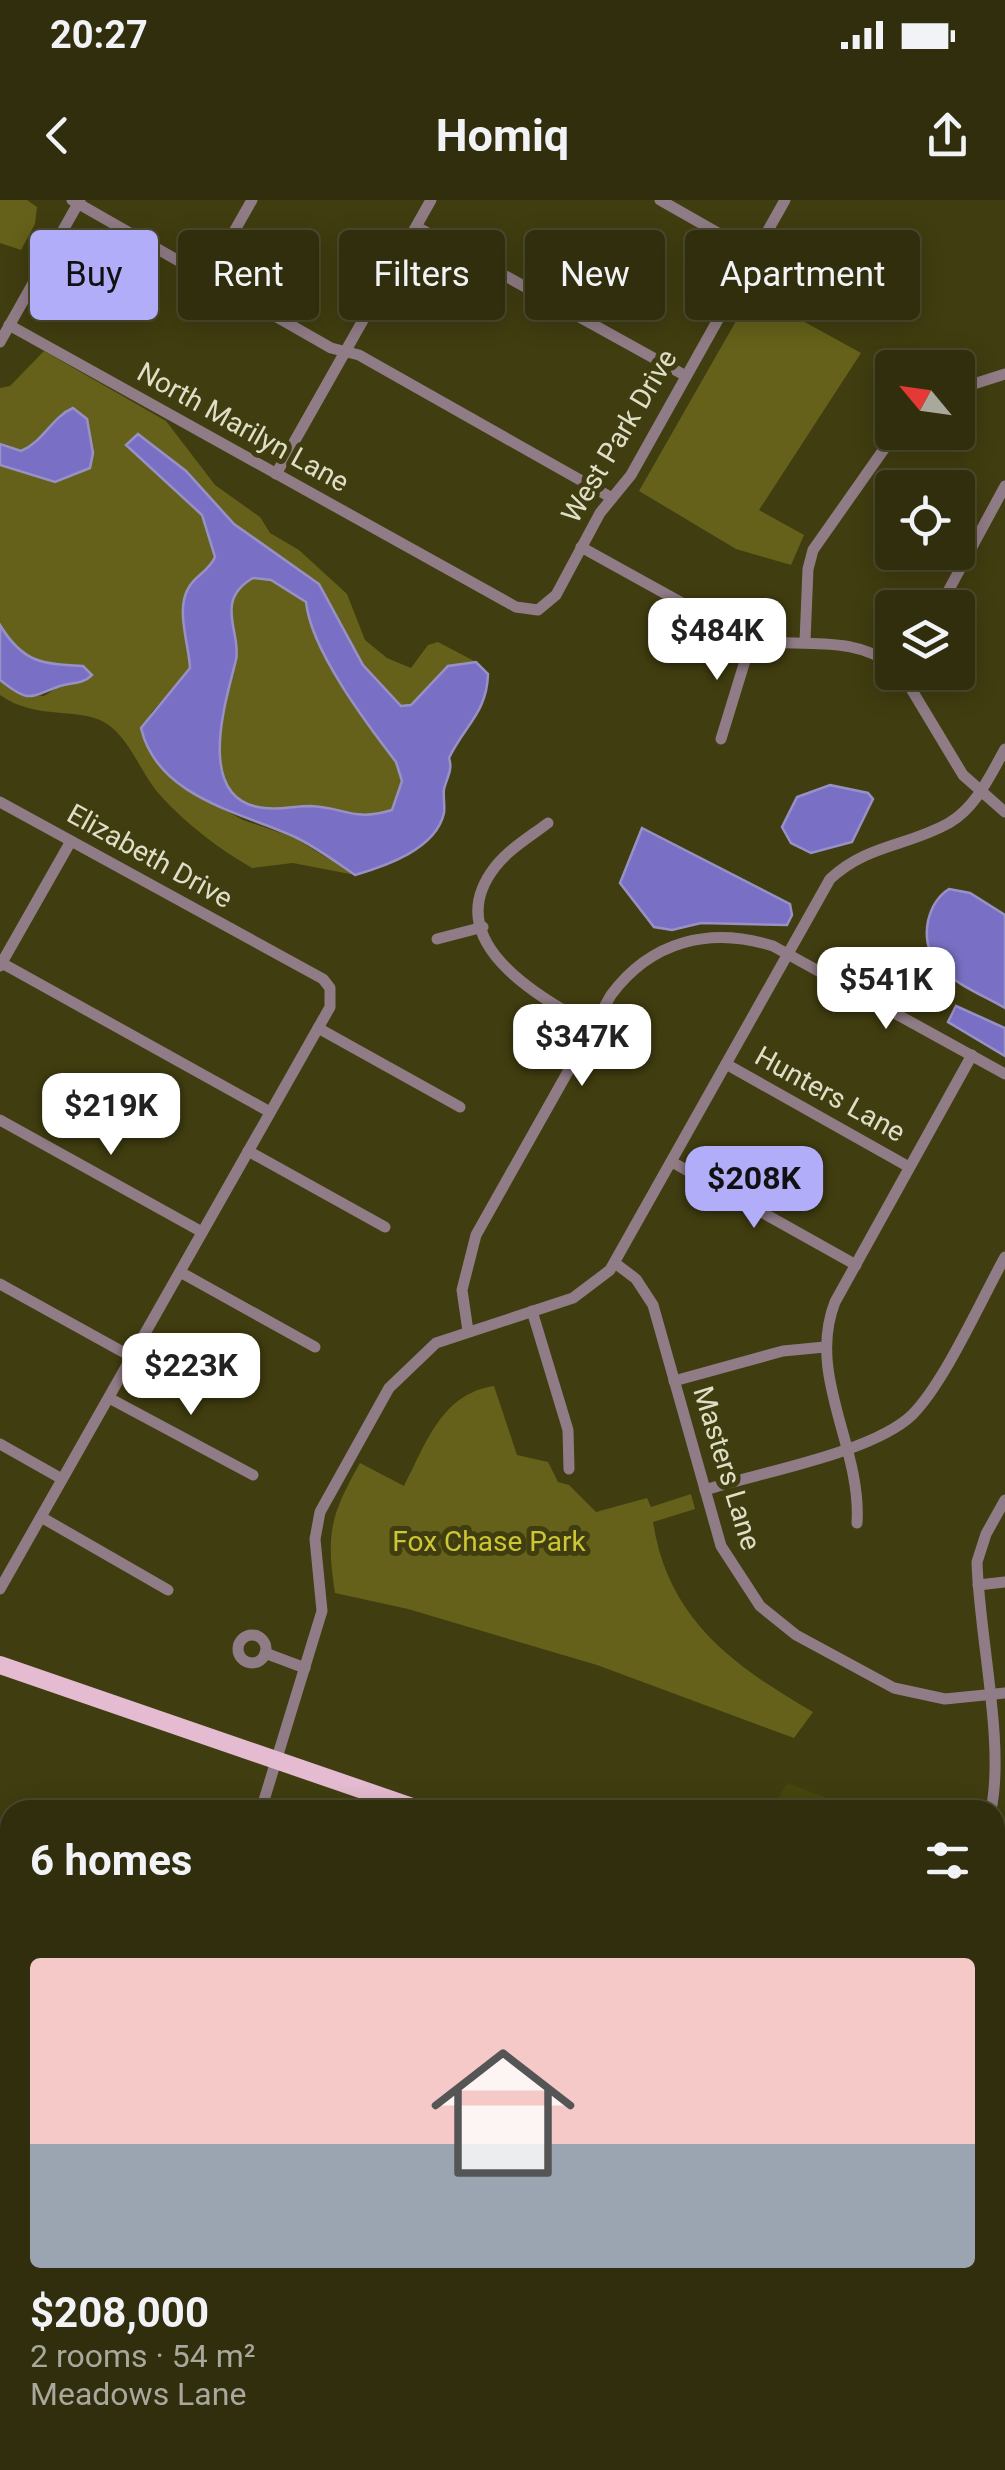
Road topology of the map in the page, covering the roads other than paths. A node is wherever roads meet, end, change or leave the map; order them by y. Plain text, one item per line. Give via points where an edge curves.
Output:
1 (252, 200) edge
2 (431, 200) edge
3 (660, 200) edge
4 (785, 200) edge
5 (76, 201) edge
6 (416, 228) junction
7 (235, 230) edge
8 (713, 230) edge
9 (768, 230) edge
10 (178, 264) edge
11 (280, 320) edge
12 (718, 320) edge
13 (9, 325) junction
14 (0, 342) edge
15 (345, 354) junction
16 (1005, 374) edge
17 (686, 376) junction
18 (975, 383) edge
19 (883, 450) edge
20 (276, 474) junction
21 (1005, 486) edge
22 (612, 498) junction
23 (581, 548) junction
24 (452, 572) joint
25 (949, 590) edge
26 (752, 638) junction
27 (804, 641) junction
28 (875, 654) edge
29 (912, 690) edge
30 (722, 740) dead end
31 (1005, 749) edge
32 (980, 792) junction
33 (0, 802) edge
34 (1005, 812) edge
35 (548, 822) dead end
36 (71, 842) junction
37 (483, 926) junction
38 (436, 939) dead end
39 (787, 954) junction
40 (1, 964) edge
41 (593, 1027) junction
42 (318, 1028) junction
43 (972, 1055) junction
44 (726, 1064) junction
45 (1005, 1074) edge
46 (460, 1107) dead end
47 (270, 1112) junction
48 (0, 1120) edge
49 (248, 1151) junction
50 (672, 1162) junction
51 (909, 1167) junction
52 (385, 1227) dead end
53 (202, 1232) junction
54 (1005, 1256) edge
55 (615, 1263) junction
56 (856, 1264) junction
57 (180, 1272) junction
58 (0, 1284) edge
59 (532, 1311) junction
60 (468, 1331) junction
61 (314, 1347) dead end
62 (825, 1347) junction
63 (132, 1357) junction
64 (674, 1381) junction
65 (109, 1398) junction
66 (0, 1444) edge
67 (847, 1448) junction
68 (569, 1469) dead end
69 (253, 1475) dead end
70 (62, 1478) junction
71 (705, 1490) junction
72 (1005, 1500) edge
73 (41, 1517) junction
74 (857, 1523) dead end
75 (1005, 1582) edge
76 (978, 1585) junction
77 (0, 1590) edge
78 (168, 1590) dead end
79 (266, 1653) dead end
80 (0, 1665) edge
81 (306, 1668) junction
82 (998, 1694) edge
83 (276, 1761) junction
84 (1001, 1793) edge
85 (264, 1800) edge
86 (394, 1800) edge

1 - 7 street
2 - 6 street
3 - 8 street
4 - 9 street, West Park Drive
5 - 10 street
5 - 13 street
6 - 15 street
6 - 17 street
11 - 15 street
12 - 17 street, West Park Drive
13 - 14 street
13 - 20 street, North Marilyn Lane
15 - 20 street
15 - 22 street via 359,355
16 - 18 street
17 - 22 street, West Park Drive
19 - 27 street via 813,550
20 - 24 street, North Marilyn Lane
21 - 25 street
22 - 23 street, West Park Drive
23 - 24 street, West Park Drive via 556,595 538,610 516,607
23 - 26 street
26 - 27 street
26 - 30 street
27 - 28 street
29 - 32 street
31 - 32 street
32 - 34 street
32 - 39 street via 950,822 850,861 823,890
33 - 36 street, Elizabeth Drive
35 - 37 street via 490,875 480,902
36 - 40 street
36 - 42 street, Elizabeth Drive via 323,979 330,1007
37 - 38 street
37 - 41 street via 494,955 518,983
39 - 41 street via 734,936 678,944 632,970
39 - 43 street
39 - 44 street
40 - 47 street
41 - 60 street via 470,1247 462,1290
42 - 46 street
42 - 47 street
43 - 45 street
43 - 51 street
44 - 50 street
44 - 51 street, Hunters Lane
47 - 49 street
48 - 53 street
49 - 52 street
49 - 53 street
50 - 55 street
50 - 56 street
51 - 56 street
53 - 57 street
54 - 67 street via 924,1402 883,1435
55 - 59 street via 587,1290
55 - 64 street, Masters Lane via 653,1305
56 - 62 street via 830,1314
57 - 61 street
57 - 63 street
58 - 63 street
59 - 60 street
59 - 68 street via 568,1430
60 - 81 street via 436,1344 399,1375 326,1500 315,1539 322,1611
62 - 64 street via 783,1350
62 - 67 street
63 - 65 street
64 - 71 street, Masters Lane
65 - 69 street
65 - 70 street
66 - 70 street
67 - 71 street
67 - 74 street via 859,1499
70 - 73 street
71 - 82 street, Masters Lane via 732,1569 777,1621 894,1688 944,1699
72 - 76 street via 980,1547
73 - 77 street
73 - 78 street
75 - 76 street
76 - 82 street
79 - 81 street
80 - 83 main road
81 - 83 street
82 - 84 street
83 - 85 street
83 - 86 main road

